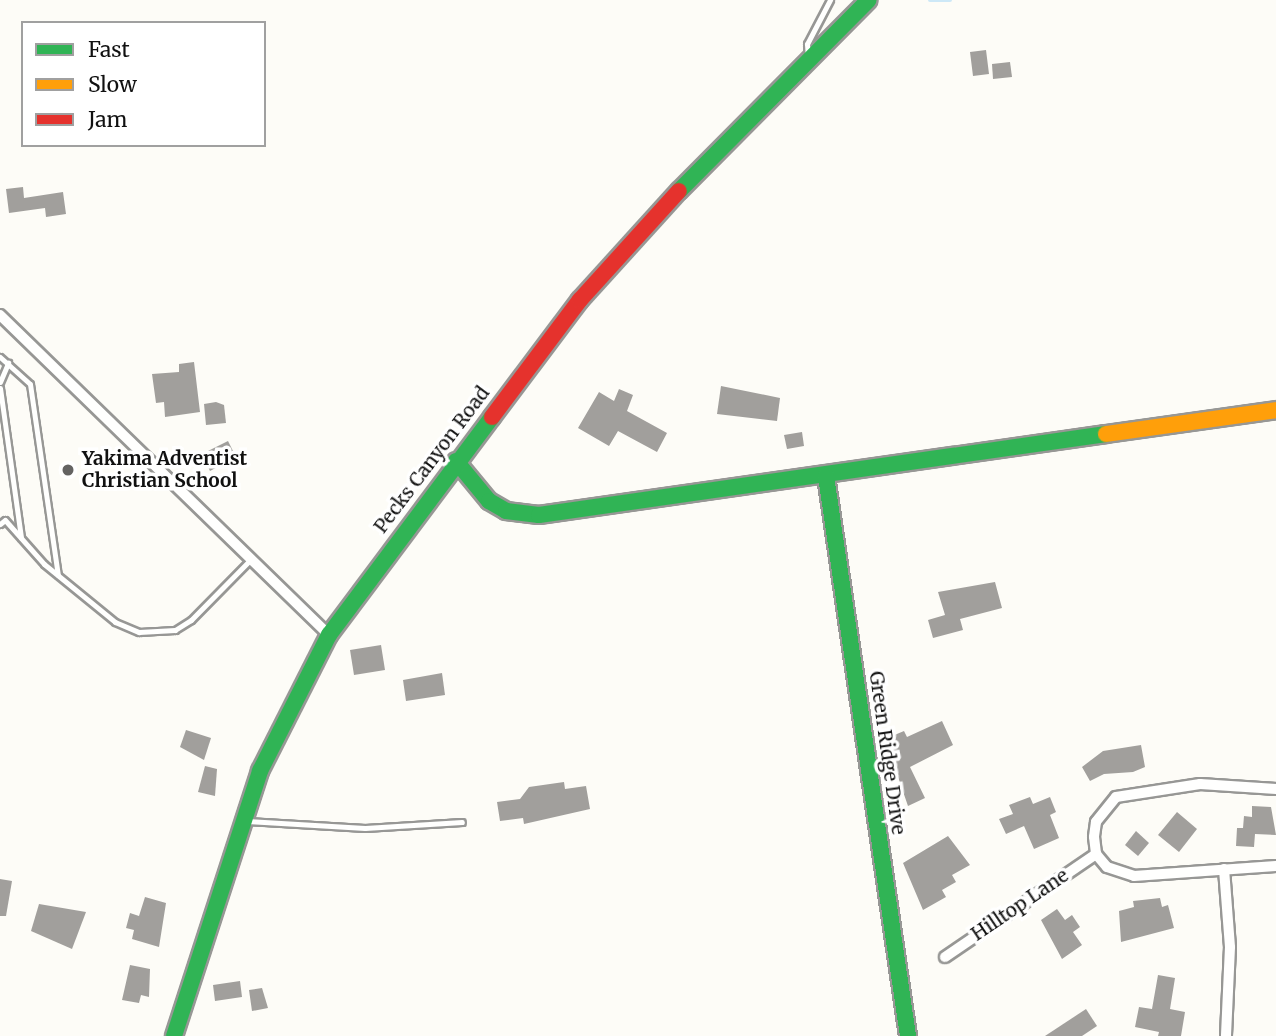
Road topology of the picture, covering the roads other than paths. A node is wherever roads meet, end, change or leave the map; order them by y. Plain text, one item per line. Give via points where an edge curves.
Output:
1 (830, 0) edge
2 (869, 0) edge
3 (808, 61) junction
4 (0, 315) edge
5 (0, 357) edge
6 (9, 363) junction
7 (0, 382) edge
8 (0, 388) edge
9 (1276, 410) edge
10 (456, 461) junction
11 (826, 476) junction
12 (0, 515) edge
13 (3, 522) edge
14 (21, 538) junction
15 (251, 559) junction
16 (58, 575) junction
17 (329, 635) junction
18 (1276, 789) edge
19 (244, 821) junction
20 (462, 822) dead end
21 (1096, 854) junction
22 (1276, 866) edge
23 (1224, 869) junction
24 (945, 957) dead end
25 (174, 1036) edge
26 (908, 1036) edge
27 (1226, 1036) edge

1 - 3 lane via 807,44
2 - 3 street, Pecks Canyon Road
3 - 10 street, Pecks Canyon Road via 580,300
4 - 15 street
5 - 6 lane
6 - 7 lane
6 - 16 lane via 30,384
8 - 14 lane
9 - 11 street
10 - 11 street via 489,501 517,514
10 - 17 street, Pecks Canyon Road
11 - 26 street, Green Ridge Drive
12 - 13 lane
13 - 14 lane
14 - 16 lane
15 - 16 lane via 191,620 162,632 139,632 115,621
15 - 17 street
17 - 19 street, Pecks Canyon Road via 260,771
18 - 21 street via 1209,783 1116,797 1096,822
19 - 20 lane via 365,828
19 - 25 street, Pecks Canyon Road
21 - 23 street via 1118,873 1134,876
21 - 24 street, Hilltop Lane
22 - 23 street
23 - 27 street via 1230,947

